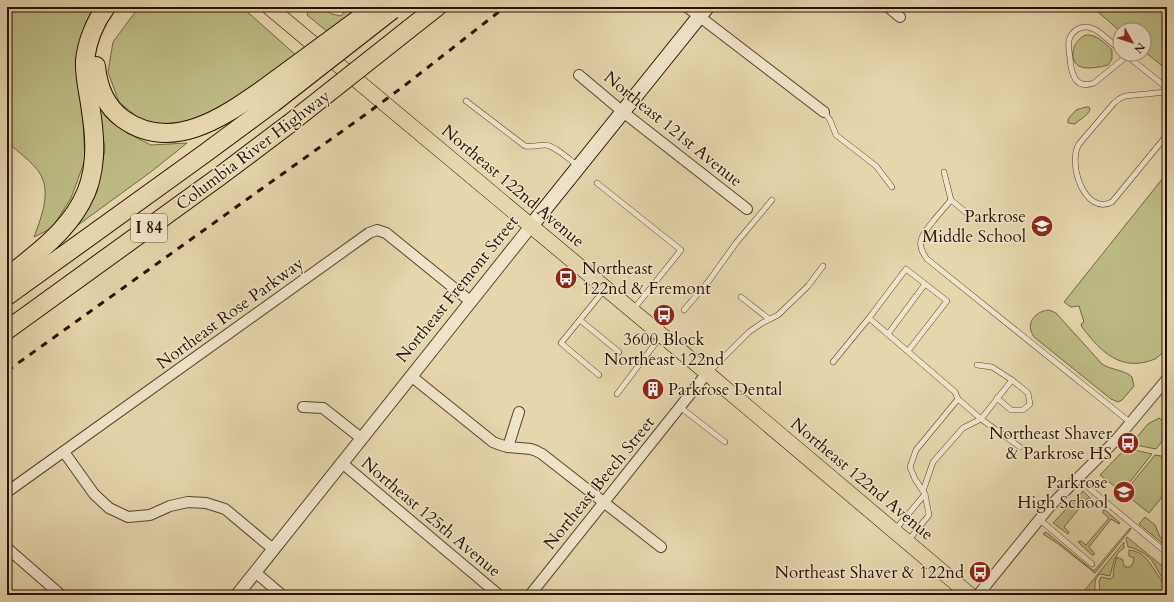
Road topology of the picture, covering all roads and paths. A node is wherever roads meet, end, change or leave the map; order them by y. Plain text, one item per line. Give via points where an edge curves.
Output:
1 (106, 7) edge
2 (120, 7) edge
3 (269, 7) edge
4 (437, 7) edge
5 (686, 7) edge
6 (888, 7) edge
7 (387, 8) edge
8 (704, 12) edge
9 (900, 17) dead end
10 (1112, 44) edge
11 (1118, 62) edge
12 (1135, 62) edge
13 (579, 75) dead end
14 (1167, 88) edge
15 (1167, 92) edge
16 (267, 97) junction
17 (466, 101) dead end
18 (624, 112) junction
19 (824, 112) joint
20 (1167, 134) edge
21 (579, 167) junction
22 (944, 172) dead end
23 (597, 184) dead end
24 (892, 187) dead end
25 (772, 200) dead end
26 (951, 200) junction
27 (747, 209) joint
28 (969, 215) dead end
29 (757, 216) junction
30 (531, 226) junction
31 (823, 266) dead end
32 (7, 277) edge
33 (925, 284) junction
34 (606, 289) junction
35 (7, 296) edge
36 (741, 297) dead end
37 (470, 301) junction
38 (684, 310) dead end
39 (632, 311) junction
40 (869, 318) junction
41 (769, 319) junction
42 (580, 320) junction
43 (7, 330) edge
44 (888, 334) junction
45 (661, 335) junction
46 (619, 352) dead end
47 (908, 352) junction
48 (834, 362) dead end
49 (977, 365) dead end
50 (708, 373) junction
51 (600, 375) dead end
52 (411, 376) junction
53 (1167, 379) edge
54 (1012, 380) junction
55 (617, 394) dead end
56 (997, 398) junction
57 (958, 399) junction
58 (303, 407) dead end
59 (680, 407) junction
60 (519, 412) dead end
61 (981, 419) junction
62 (1131, 423) junction
63 (361, 438) junction
64 (725, 442) dead end
65 (508, 447) junction
66 (1020, 447) dead end
67 (64, 452) junction
68 (342, 463) junction
69 (1077, 478) junction
70 (7, 492) edge
71 (924, 492) junction
72 (604, 502) junction
73 (1039, 520) junction
74 (894, 531) junction
75 (907, 542) junction
76 (661, 547) dead end
77 (7, 548) edge
78 (273, 549) junction
79 (1167, 553) edge
80 (1092, 564) dead end
81 (255, 572) junction
82 (61, 595) edge
83 (237, 595) edge
84 (282, 595) edge
85 (499, 595) edge
86 (530, 595) edge
87 (970, 595) edge
88 (978, 595) edge

1 - 32 highway via 92,34 86,59 85,71 95,147 88,188 75,213 57,236
2 - 16 highway via 101,41 96,65 97,78 109,105 131,125 158,133 192,129
3 - 30 main road, Northeast 122nd Avenue
4 - 43 highway, Columbia River Highway / I 84, bridge via 220,176
5 - 8 street
6 - 9 street
7 - 16 highway, bridge
8 - 18 main road, Northeast Fremont Street
8 - 19 street
10 - 11 lane via 1094,29 1079,28 1069,40 1071,68 1080,83 1090,85
12 - 14 lane
13 - 18 street, Northeast 121st Avenue
15 - 20 lane via 1125,96 1114,103 1076,151 1074,159 1082,190 1098,204 1112,202
16 - 35 highway, Columbia River Highway / I 84 via 199,158
17 - 21 lane via 525,146 550,146
18 - 21 main road, Northeast Fremont Street
18 - 27 street, Northeast 121st Avenue
19 - 24 lane via 836,135 876,166
21 - 30 main road, Northeast Fremont Street
22 - 26 lane
23 - 39 lane via 680,250
25 - 29 lane
26 - 28 lane
26 - 62 lane via 924,233 920,247 922,253
27 - 29 lane
29 - 38 lane
30 - 34 main road, Northeast 122nd Avenue
30 - 37 street, Northeast Fremont Street
31 - 41 lane via 808,286 778,315
33 - 40 lane via 906,269
33 - 44 lane
33 - 47 lane via 947,301
34 - 39 main road, Northeast 122nd Avenue
34 - 42 lane
36 - 41 lane
37 - 52 street, Northeast Fremont Street
37 - 67 street, Northeast Rose Parkway via 386,233 377,230 369,233
39 - 45 main road, Northeast 122nd Avenue
40 - 44 lane
40 - 48 lane
41 - 50 lane via 749,332
42 - 46 lane
42 - 51 lane via 561,343
44 - 47 lane
45 - 50 main road, Northeast 122nd Avenue
45 - 55 lane
47 - 57 lane via 954,392
49 - 54 lane via 992,367
50 - 59 street, Northeast Beech Street
50 - 74 main road, Northeast 122nd Avenue
52 - 63 street, Northeast Fremont Street
52 - 65 street via 485,437
53 - 62 street
54 - 56 lane
54 - 56 lane via 1028,393 1030,404 1023,410 1011,410
56 - 61 lane
57 - 61 lane
57 - 71 lane via 916,450 910,467
58 - 63 street via 323,408
59 - 64 lane
59 - 72 street, Northeast Beech Street
60 - 65 street
61 - 66 lane
61 - 71 lane via 963,428 933,462
62 - 69 street
63 - 68 street, Northeast Fremont Street
65 - 72 street via 536,450
67 - 70 street, Northeast Rose Parkway
67 - 78 street via 94,494 109,508 128,517 150,515 170,506 188,502 206,503 225,509
68 - 78 street, Northeast Fremont Street
68 - 85 street, Northeast 125th Avenue
69 - 73 street
69 - 79 lane
71 - 74 lane
71 - 75 lane via 929,515
72 - 76 street
72 - 86 street, Northeast Beech Street
73 - 80 lane
73 - 88 street
74 - 75 main road, Northeast 122nd Avenue
75 - 87 main road, Northeast 122nd Avenue
77 - 82 street
78 - 81 street, Northeast Fremont Street
81 - 83 street, Northeast Fremont Street
81 - 84 street

